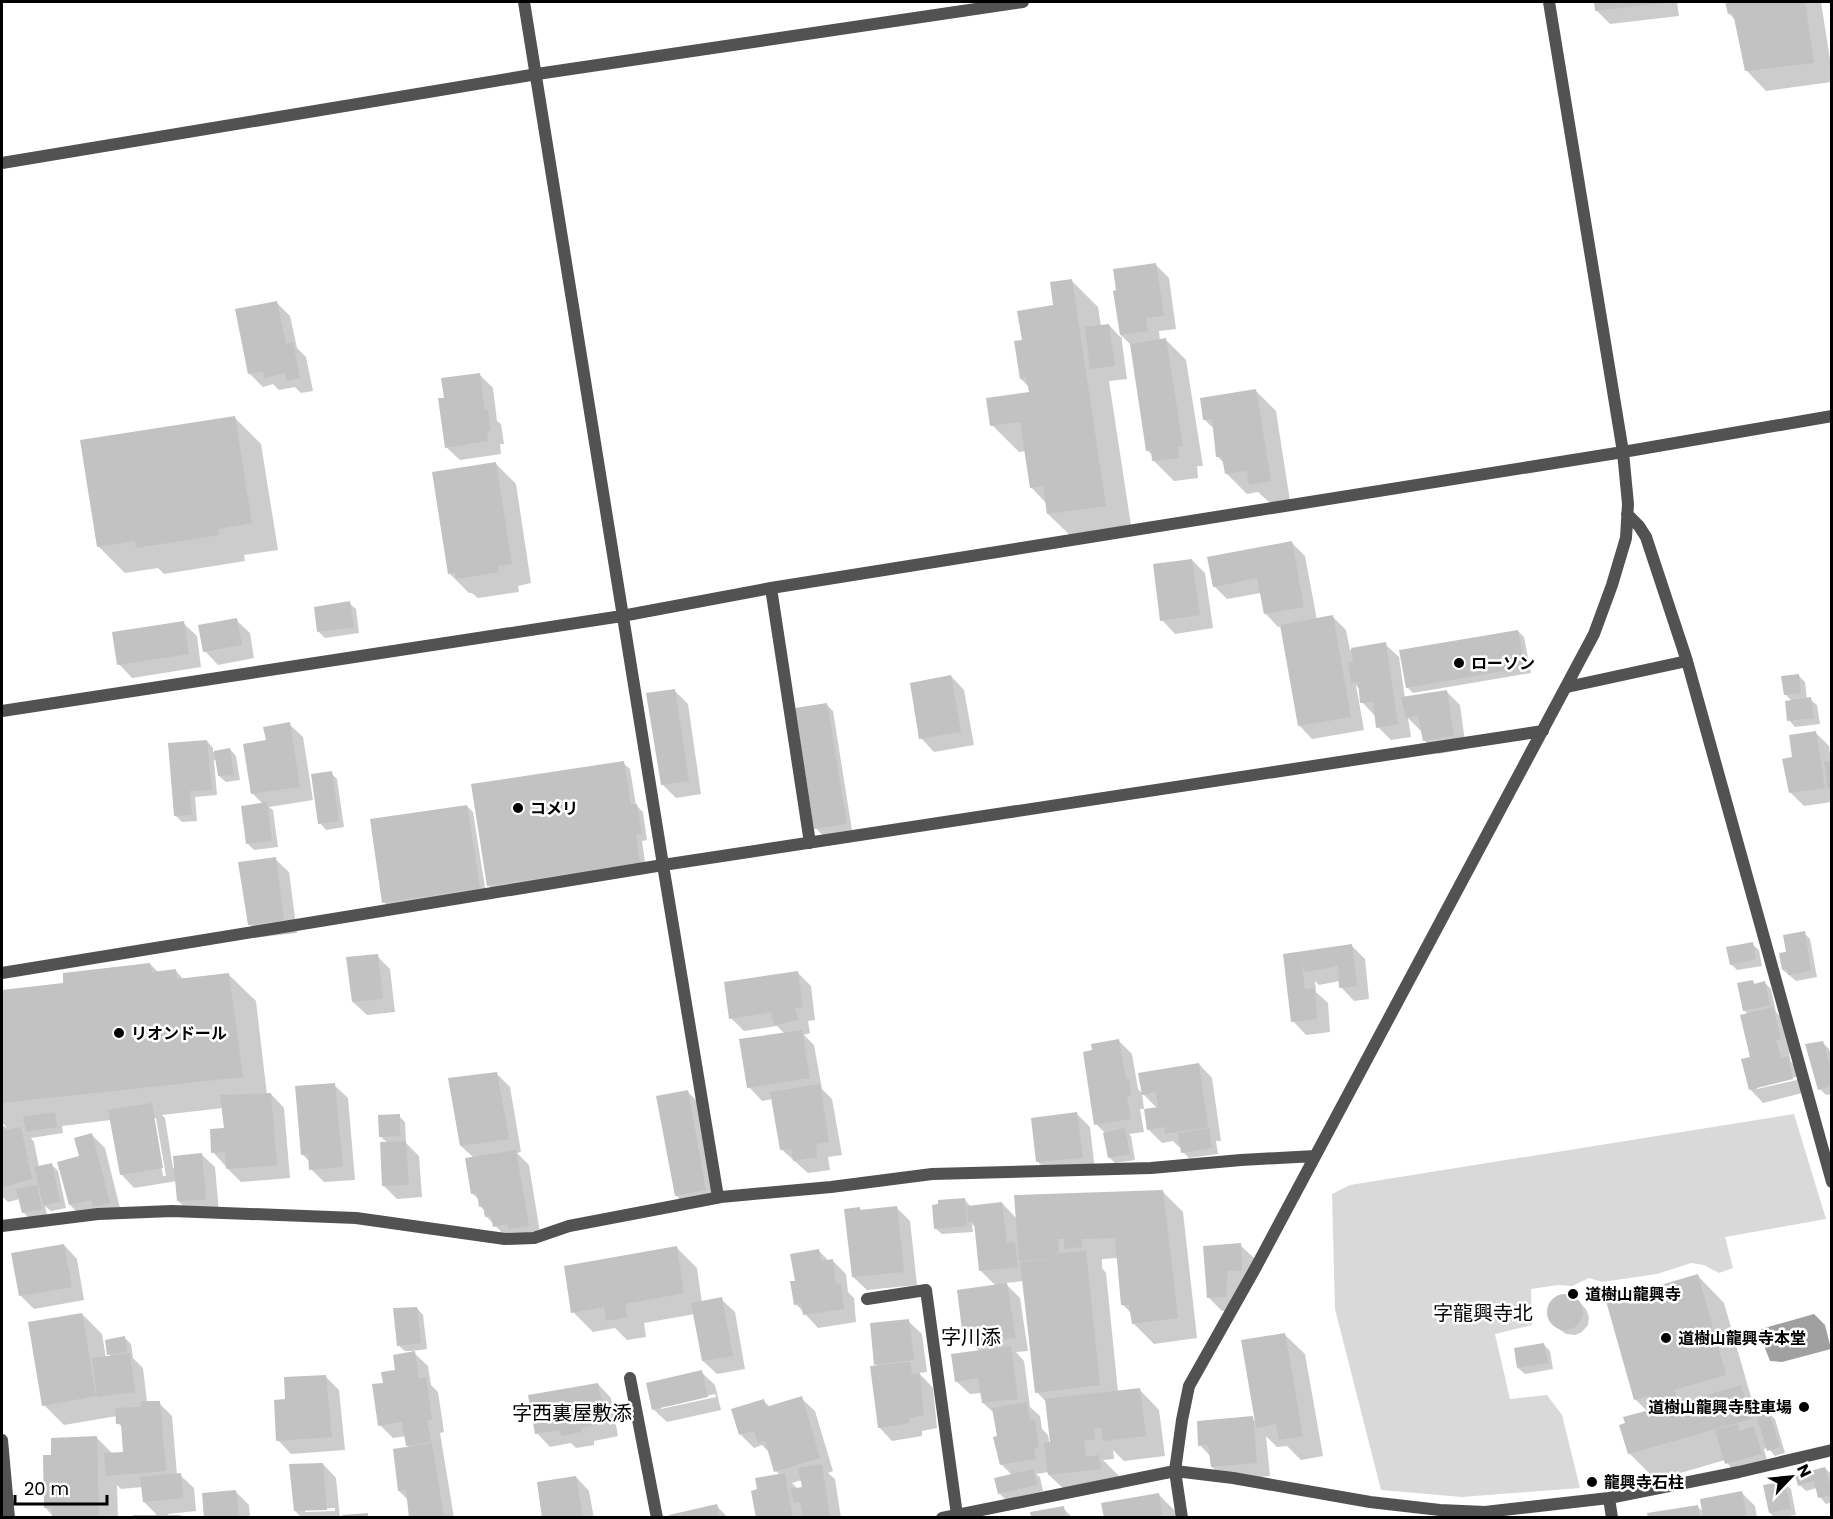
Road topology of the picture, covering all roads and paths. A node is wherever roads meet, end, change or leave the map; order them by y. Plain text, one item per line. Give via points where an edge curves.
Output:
1 (524, 2) edge
2 (1023, 2) edge
3 (1549, 2) edge
4 (537, 74) junction
5 (2, 163) edge
6 (1832, 416) edge
7 (1623, 452) junction
8 (1627, 513) junction
9 (771, 588) junction
10 (622, 616) junction
11 (1687, 661) junction
12 (1567, 687) junction
13 (2, 711) edge
14 (1543, 731) junction
15 (810, 843) junction
16 (663, 865) junction
17 (2, 973) edge
18 (1315, 1156) junction
19 (1831, 1181) edge
20 (718, 1197) junction
21 (2, 1226) edge
22 (867, 1299) dead end
23 (630, 1378) dead end
24 (2, 1440) edge
25 (1832, 1450) edge
26 (1175, 1472) junction
27 (1609, 1498) junction
28 (957, 1515) junction
29 (9, 1518) edge
30 (657, 1518) edge
31 (942, 1518) edge
32 (1182, 1518) edge
33 (1612, 1518) edge

1 - 4 street
2 - 4 street
3 - 7 street
4 - 5 street
4 - 10 street
6 - 7 street
7 - 8 street
7 - 9 street
8 - 11 street via 1646,537
8 - 12 street via 1626,538 1612,585 1594,634
9 - 10 street
9 - 15 street
10 - 13 street
10 - 16 street
11 - 12 street
11 - 19 street
12 - 14 street
14 - 15 street
14 - 18 street
15 - 16 street
16 - 17 street
16 - 20 street
18 - 20 street via 1151,1168 932,1174
18 - 26 street via 1189,1386
20 - 21 street via 569,1226 534,1238 505,1239 356,1218 172,1211 98,1214
22 - 28 street via 926,1290
23 - 30 street
24 - 29 street
25 - 27 street
26 - 27 street via 1440,1510 1485,1512
26 - 28 street
26 - 32 street
27 - 33 street
28 - 31 street

